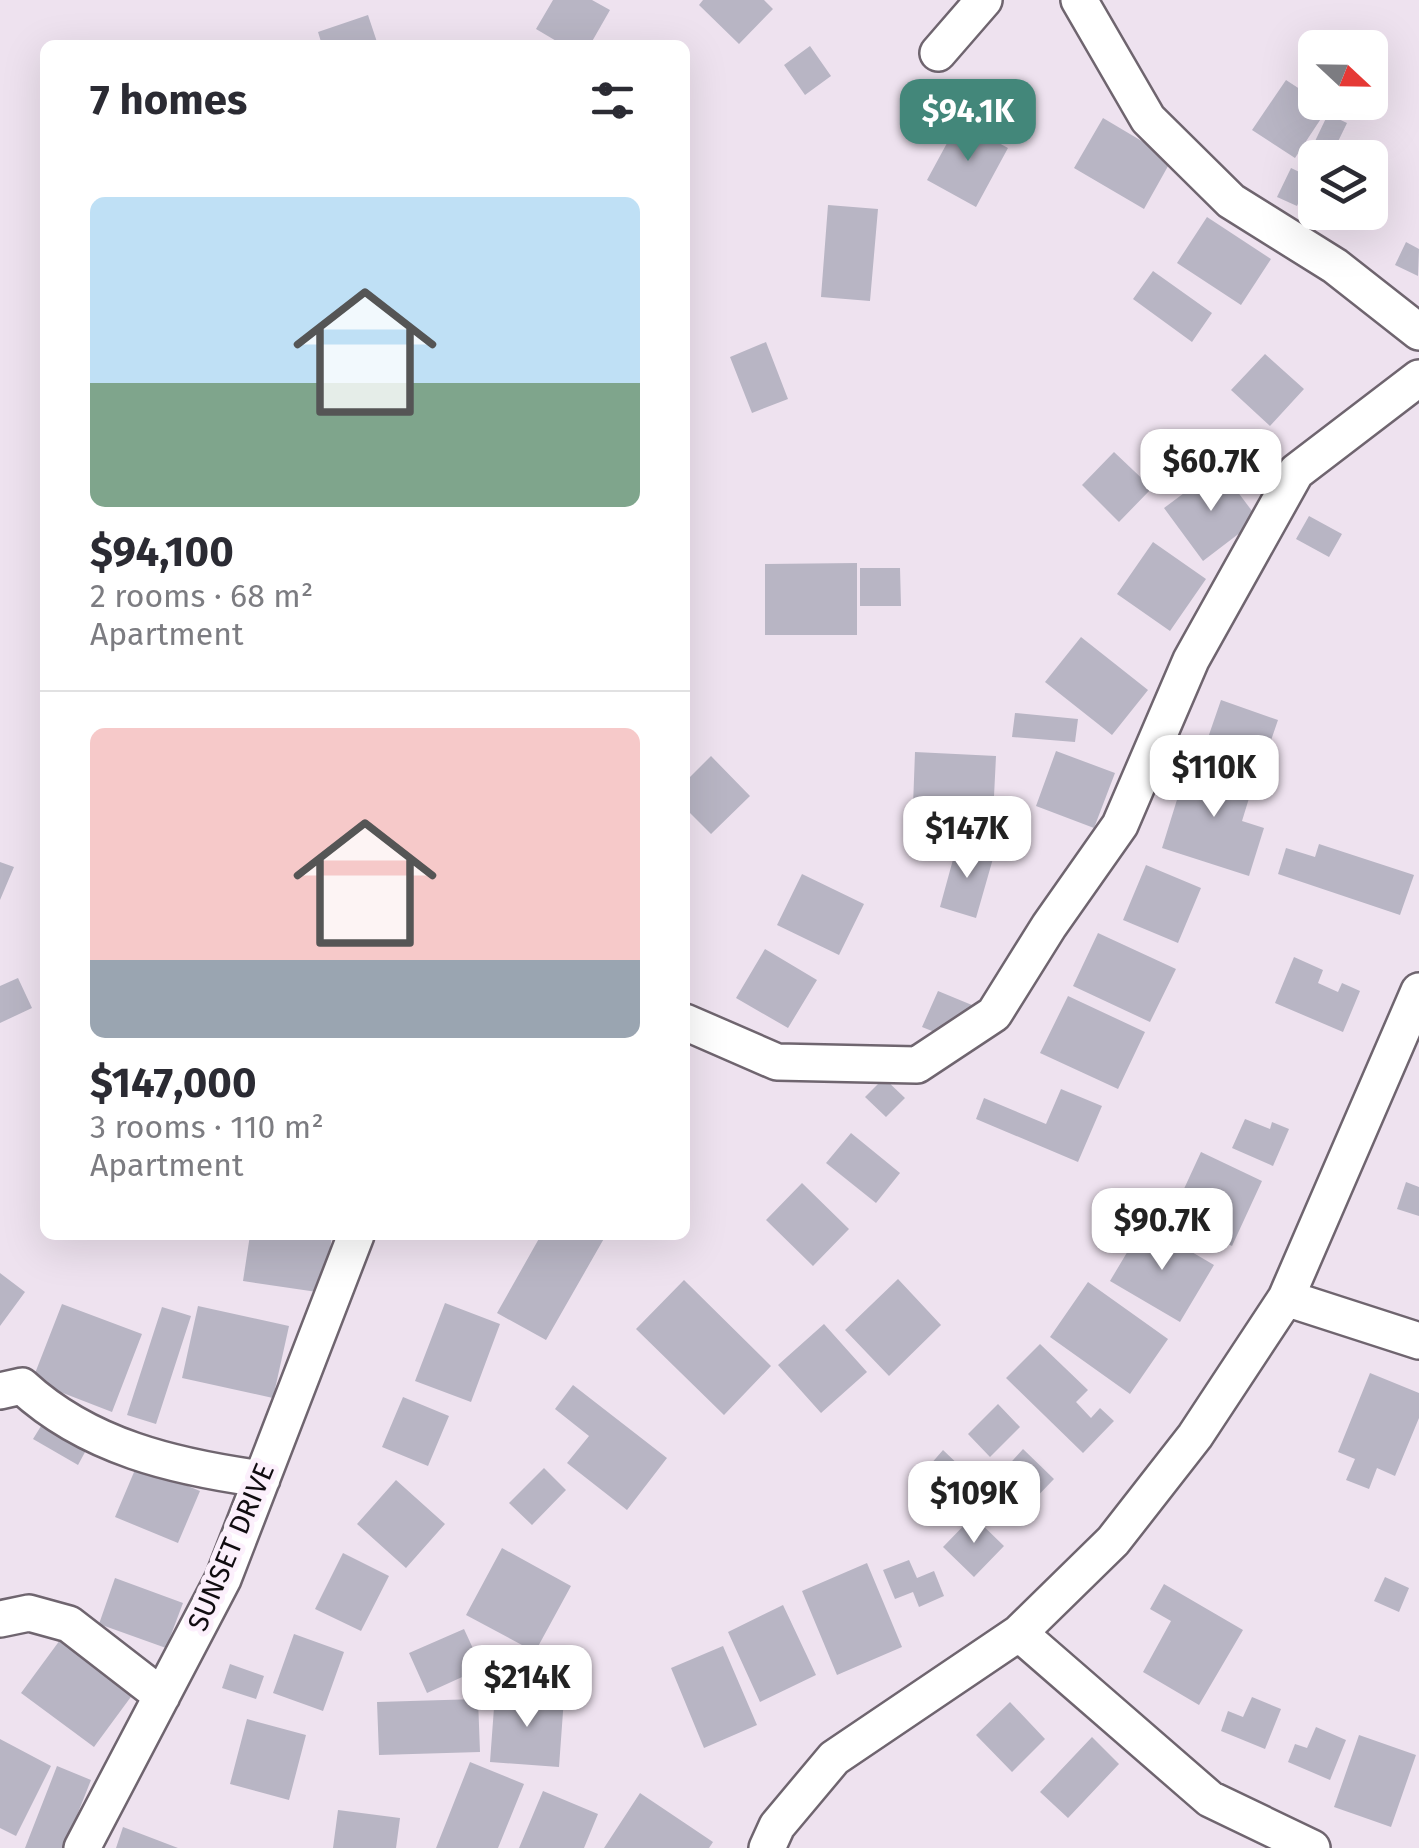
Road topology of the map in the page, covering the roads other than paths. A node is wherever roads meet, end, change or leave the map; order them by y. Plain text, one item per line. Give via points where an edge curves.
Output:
1 (984, 0) edge
2 (1079, 0) edge
3 (938, 53) dead end
4 (1419, 332) edge
5 (1419, 378) edge
6 (1419, 991) edge
7 (690, 1024) edge
8 (354, 1240) edge
9 (1286, 1298) junction
10 (1419, 1342) edge
11 (0, 1391) edge
12 (262, 1479) junction
13 (0, 1618) edge
14 (1019, 1633) junction
15 (162, 1696) junction
16 (82, 1848) edge
17 (766, 1848) edge
18 (1312, 1848) edge

1 - 3 street
2 - 4 street via 1148,120 1231,201 1335,266
5 - 7 street via 1296,472 1191,660 1120,825 994,1014 917,1064 777,1062
6 - 9 street
8 - 12 street, SUNSET DRIVE
9 - 10 street
9 - 14 street via 1195,1436 1113,1542
11 - 12 street via 22,1386 102,1439 188,1468
12 - 15 street, SUNSET DRIVE via 223,1578
13 - 15 street via 29,1613 69,1624
14 - 17 street via 834,1758
14 - 18 street via 1210,1799
15 - 16 street, SUNSET DRIVE

